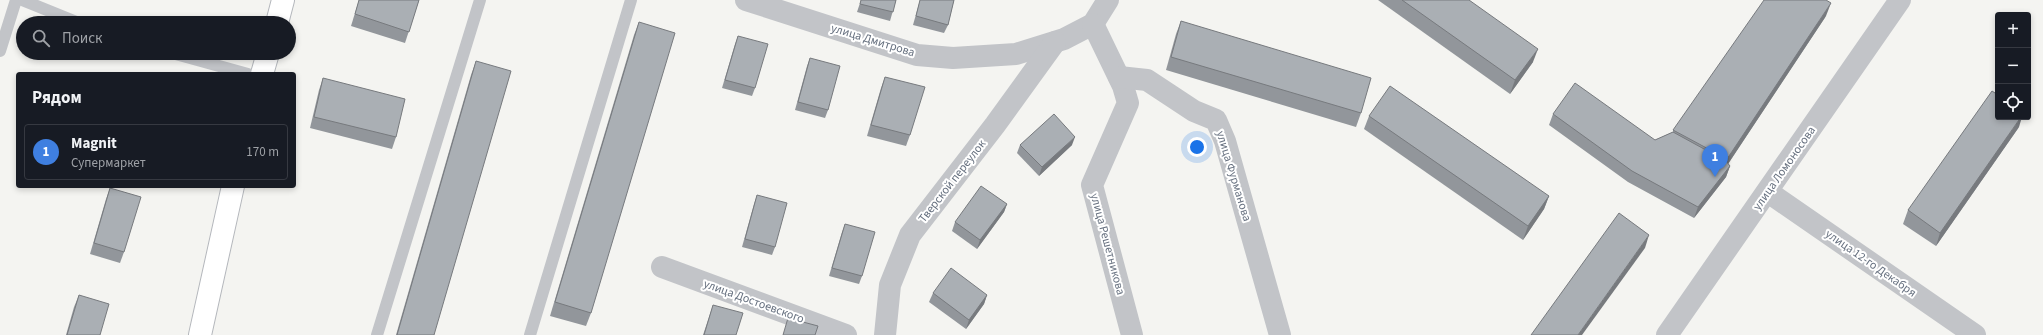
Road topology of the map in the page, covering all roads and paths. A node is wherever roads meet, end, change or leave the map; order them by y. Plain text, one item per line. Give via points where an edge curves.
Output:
1 (16, 0) edge
2 (22, 0) edge
3 (283, 0) edge
4 (480, 0) edge
5 (632, 0) edge
6 (746, 0) edge
7 (1108, 0) edge
8 (1900, 0) edge
9 (62, 16) edge
10 (278, 16) edge
11 (1093, 24) junction
12 (1055, 42) junction
13 (0, 51) edge
14 (197, 60) edge
15 (266, 60) edge
16 (241, 72) edge
17 (263, 72) edge
18 (1119, 77) junction
19 (234, 188) edge
20 (1768, 192) junction
21 (662, 267) dead end
22 (200, 335) edge
23 (377, 335) edge
24 (530, 335) edge
25 (846, 335) edge
26 (885, 335) edge
27 (1132, 335) edge
28 (1280, 335) edge
29 (1667, 335) edge
30 (1975, 335) edge

1 - 13 lane
2 - 9 lane
3 - 10 street
4 - 23 lane
5 - 24 lane
6 - 12 street, улица Дмитрова via 918,55 953,58 1016,54
7 - 11 street
8 - 20 street, улица Ломоносова
11 - 12 street, улица Дмитрова
11 - 18 street, улица Решетникова
12 - 26 street, Тверской переулок via 910,235 890,285
14 - 16 lane
15 - 17 street
18 - 27 street, улица Решетникова via 1128,103 1092,185
18 - 28 street, улица Фурманова via 1147,80 1194,111 1216,120 1226,141
19 - 22 street
20 - 29 street, улица Ломоносова
20 - 30 street, улица 12-го Декабря
21 - 25 street, улица Достоевского

